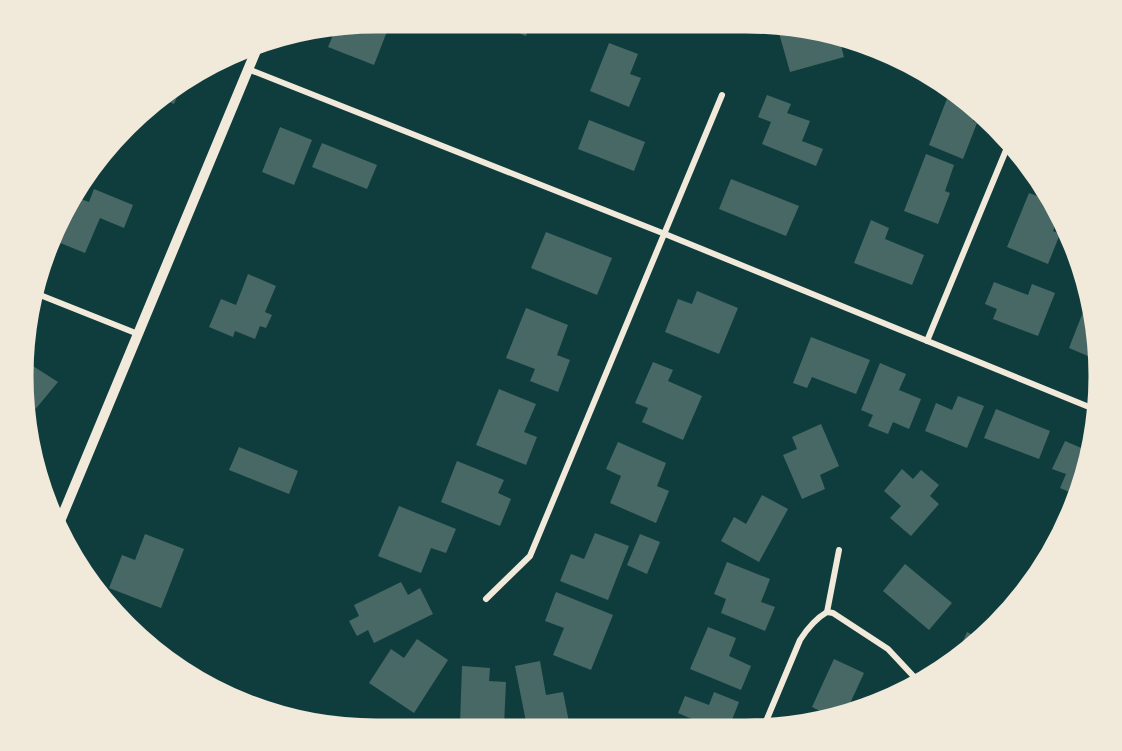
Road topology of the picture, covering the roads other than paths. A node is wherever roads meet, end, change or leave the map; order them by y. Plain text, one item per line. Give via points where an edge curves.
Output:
1 (254, 54) edge
2 (248, 69) junction
3 (722, 95) dead end
4 (1006, 150) edge
5 (665, 234) junction
6 (41, 295) edge
7 (138, 334) junction
8 (927, 341) junction
9 (1089, 407) edge
10 (62, 516) edge
11 (839, 550) dead end
12 (486, 599) dead end
13 (827, 612) junction
14 (913, 676) edge
15 (767, 719) edge

1 - 2 street
2 - 5 street
2 - 7 street
3 - 5 street
4 - 8 street
5 - 8 street
5 - 12 street via 530,556
6 - 7 street
7 - 10 street
8 - 9 street
11 - 13 street
13 - 14 street via 833,612 888,649
13 - 15 street via 800,640

